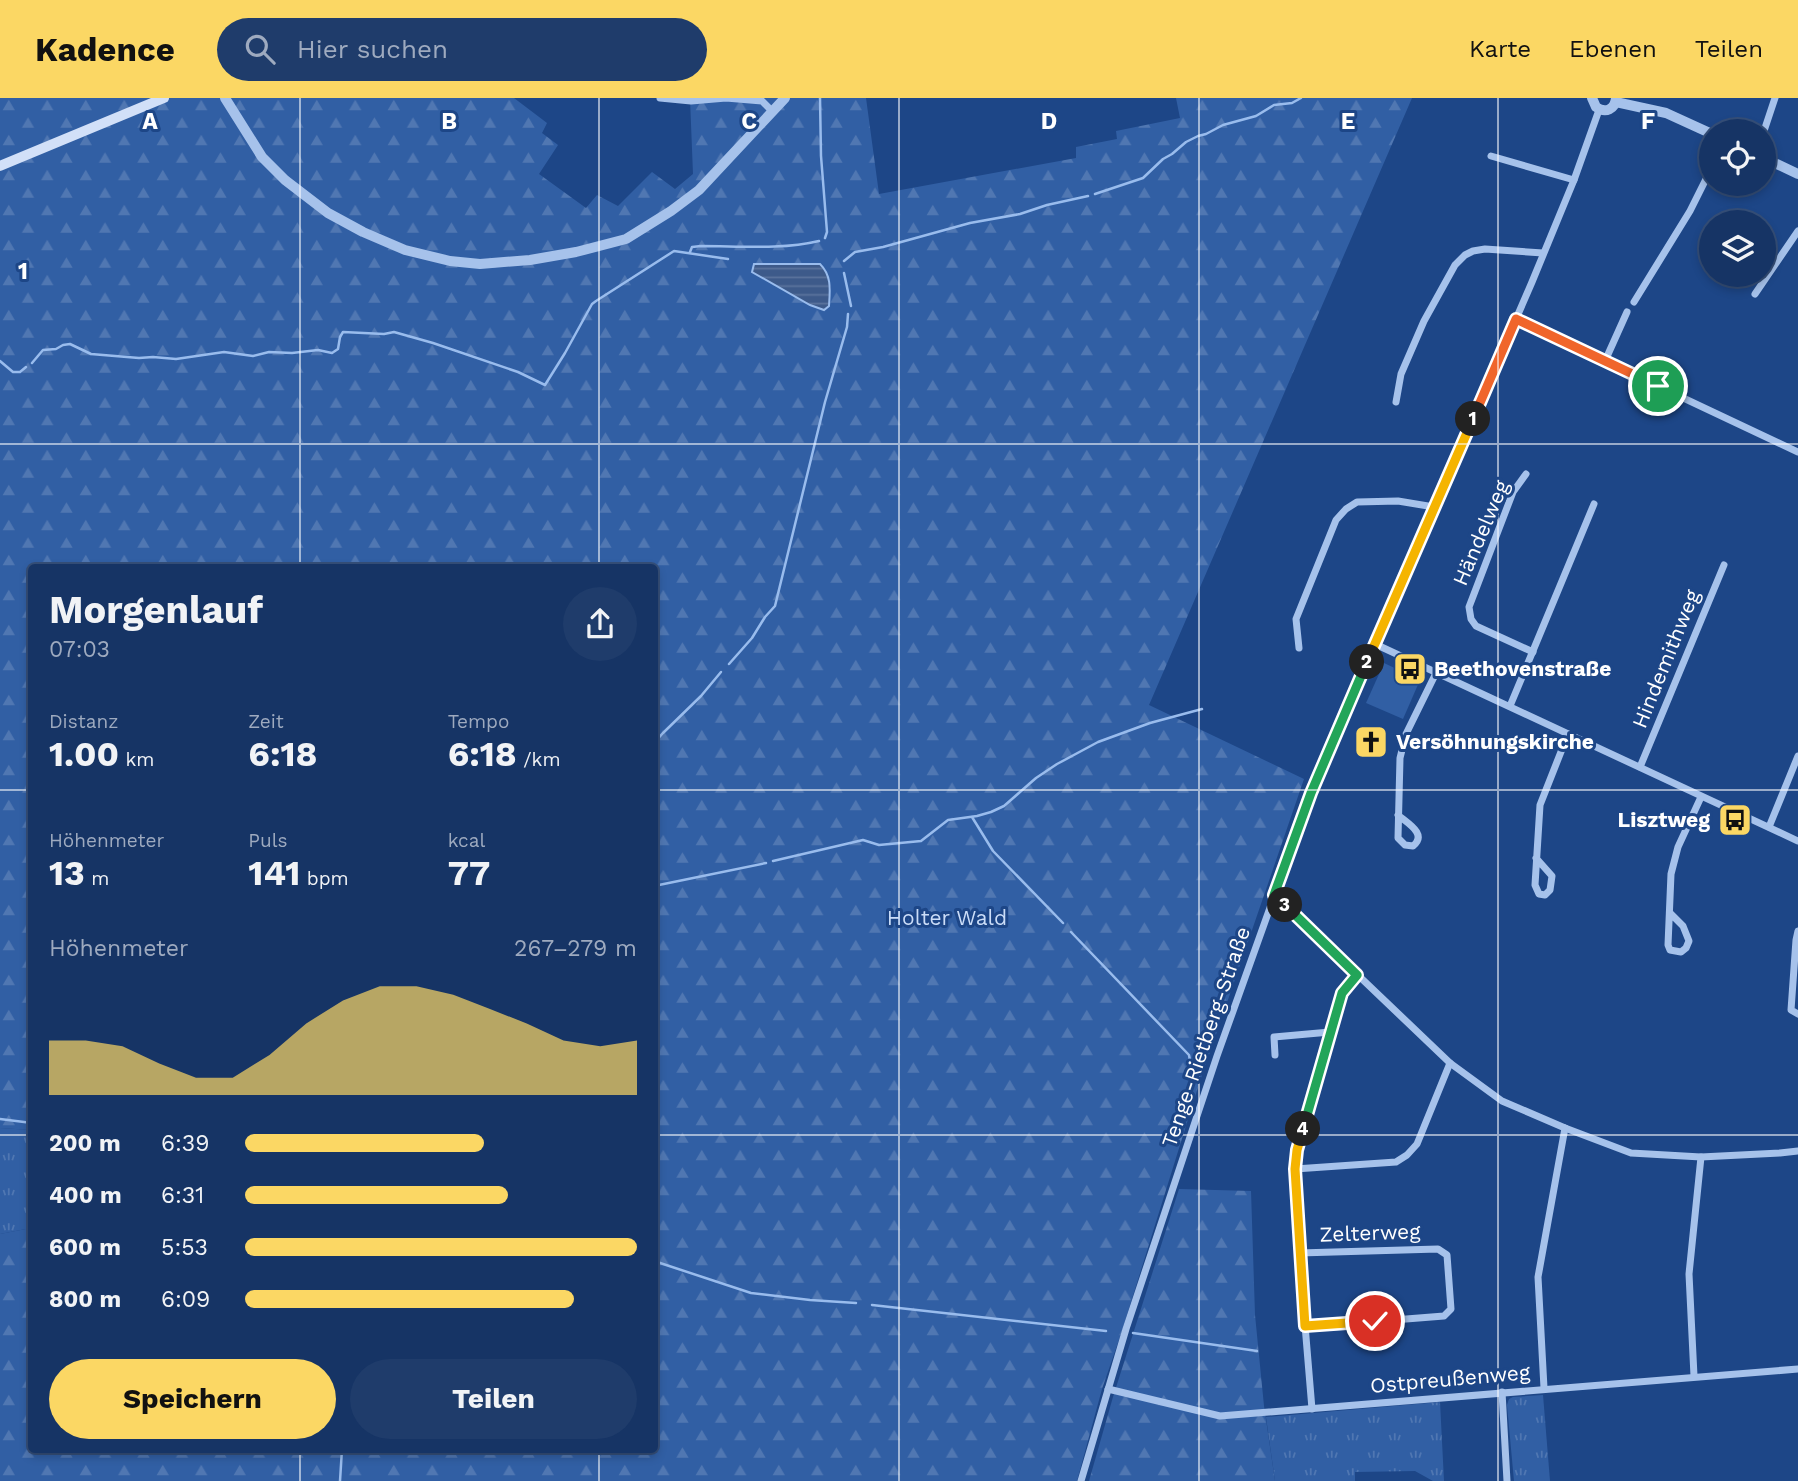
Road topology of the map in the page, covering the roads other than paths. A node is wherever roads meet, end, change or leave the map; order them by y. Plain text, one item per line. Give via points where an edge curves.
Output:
1 (164, 98) edge
2 (225, 98) edge
3 (660, 98) edge
4 (785, 98) edge
5 (1592, 98) edge
6 (1775, 98) edge
7 (1616, 100) edge
8 (1599, 110) junction
9 (772, 111) junction
10 (1768, 119) edge
11 (1699, 128) edge
12 (1492, 156) dead end
13 (1776, 164) edge
14 (0, 166) edge
15 (1798, 174) edge
16 (1574, 180) junction
17 (1699, 193) edge
18 (1798, 232) edge
19 (1543, 253) junction
20 (1755, 294) dead end
21 (1634, 302) dead end
22 (1627, 312) dead end
23 (1516, 319) junction
24 (1605, 361) junction
25 (1396, 402) dead end
26 (1798, 452) edge
27 (1526, 474) dead end
28 (1594, 504) dead end
29 (1434, 507) junction
30 (1724, 565) dead end
31 (1375, 644) junction
32 (1299, 648) dead end
33 (1534, 652) junction
34 (1436, 673) junction
35 (1510, 706) junction
36 (1568, 734) junction
37 (1798, 756) edge
38 (1640, 767) junction
39 (1701, 797) junction
40 (1398, 815) dead end
41 (1769, 827) junction
42 (1798, 841) edge
43 (1536, 858) dead end
44 (1274, 895) junction
45 (1670, 914) junction
46 (1798, 931) edge
47 (1357, 975) junction
48 (1795, 982) edge
49 (1798, 1014) edge
50 (1330, 1032) junction
51 (1275, 1055) dead end
52 (1451, 1063) junction
53 (1565, 1128) junction
54 (1798, 1151) edge
55 (1701, 1157) junction
56 (1295, 1169) junction
57 (1299, 1253) junction
58 (1305, 1326) junction
59 (1798, 1369) edge
60 (1694, 1376) junction
61 (1544, 1388) junction
62 (1108, 1389) junction
63 (1502, 1392) junction
64 (1312, 1409) junction
65 (1081, 1481) edge
66 (1507, 1481) edge

1 - 14 main road
2 - 9 street via 262,157 328,213 405,250 480,264 530,260 626,239 699,190
3 - 9 street via 762,101
4 - 9 street
5 - 8 street
6 - 10 street
7 - 8 street via 1611,108
7 - 11 street via 1666,113
8 - 16 street, Tenge-Rietberg-Straße
12 - 16 street
13 - 15 street
16 - 19 street, Tenge-Rietberg-Straße
17 - 21 street
18 - 20 street
19 - 23 street, Tenge-Rietberg-Straße
19 - 25 street via 1485,249 1465,255 1455,265 1401,374
22 - 24 street
23 - 24 street
23 - 29 street, Tenge-Rietberg-Straße
24 - 26 street
27 - 33 street, Händelweg via 1513,492 1469,607 1476,625
28 - 33 street
29 - 31 street, Tenge-Rietberg-Straße
29 - 32 street via 1398,501 1357,502 1346,509 1336,520 1296,619
30 - 38 street, Hindemithweg
31 - 34 street
31 - 44 street, Tenge-Rietberg-Straße via 1311,793
33 - 35 street
34 - 35 street
34 - 40 street via 1399,758
35 - 36 street
36 - 38 street
36 - 43 street via 1540,805
37 - 41 street
38 - 39 street
39 - 41 street
39 - 45 street via 1671,874
41 - 42 street
44 - 47 street
44 - 62 street, Tenge-Rietberg-Straße
45 - 45 street via 1668,945 1681,952 1689,941 1683,926
46 - 48 street
47 - 50 street via 1342,993
47 - 52 street
48 - 49 street via 1791,1010
50 - 51 street via 1274,1037
50 - 56 street
52 - 53 street via 1502,1101
52 - 56 street via 1418,1144 1407,1155 1396,1162
53 - 55 street via 1631,1153
53 - 61 street via 1538,1277
54 - 55 street
55 - 60 street via 1689,1274
56 - 57 street
57 - 58 street
57 - 58 street, Zelterweg via 1438,1249 1447,1255 1451,1309 1444,1316
58 - 64 street
59 - 60 street, Ostpreußenweg
60 - 61 street, Ostpreußenweg
61 - 63 street, Ostpreußenweg
62 - 64 street, Ostpreußenweg via 1220,1416
62 - 65 street, Tenge-Rietberg-Straße
63 - 64 street, Ostpreußenweg
63 - 66 street

